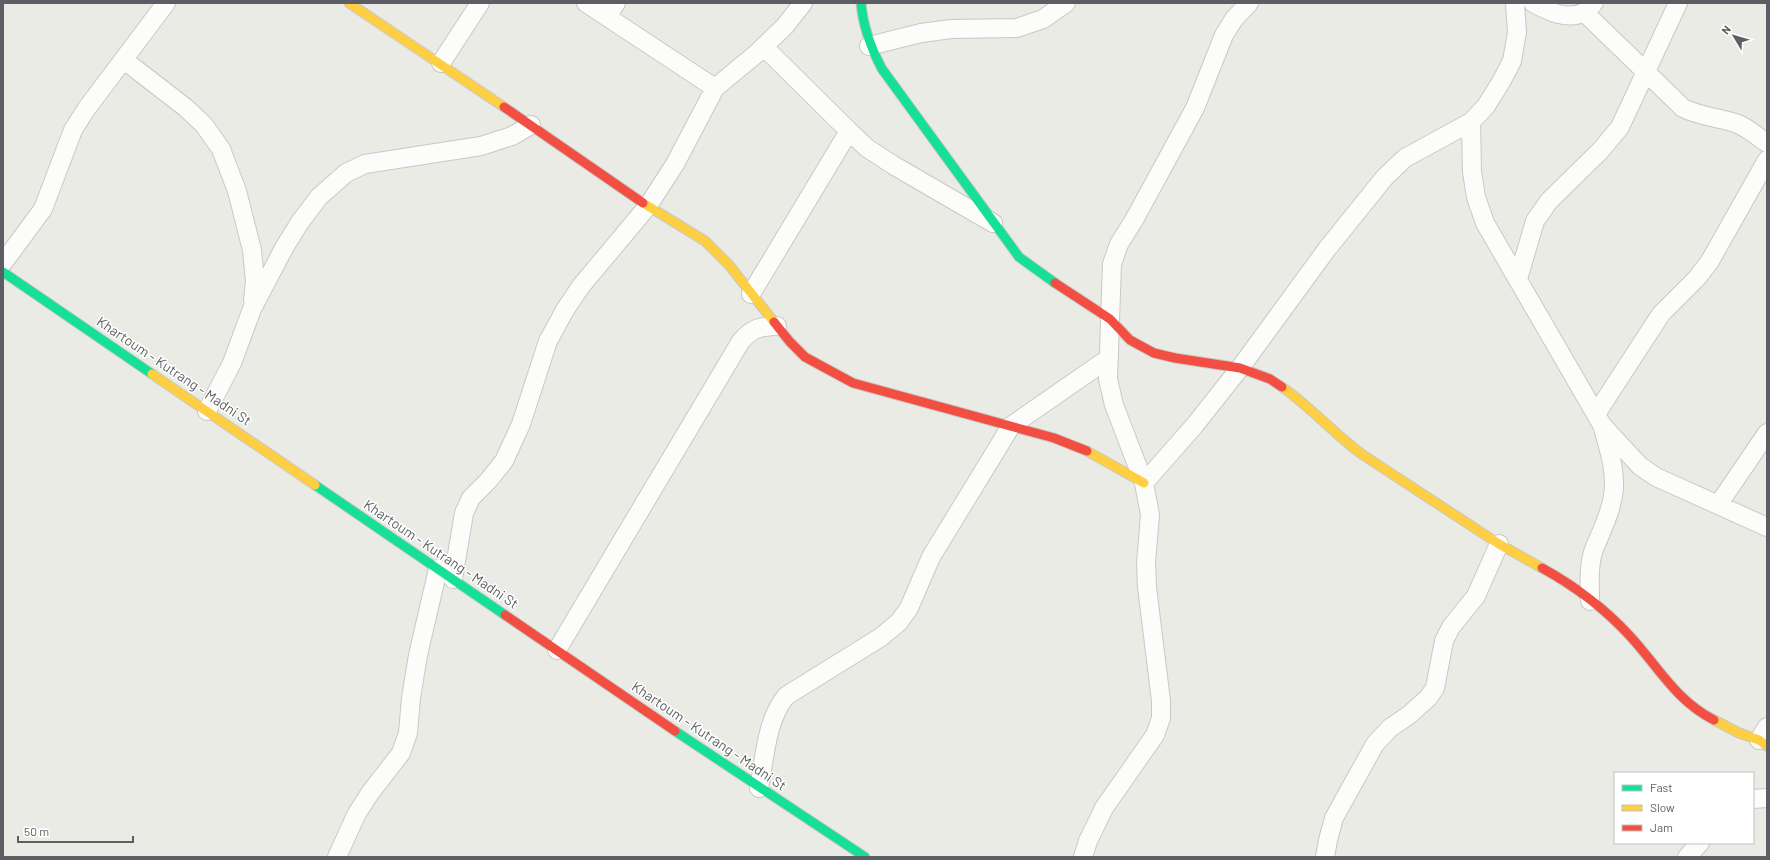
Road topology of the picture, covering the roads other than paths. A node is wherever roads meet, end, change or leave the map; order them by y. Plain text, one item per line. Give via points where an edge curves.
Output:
1 (166, 3) edge
2 (349, 3) edge
3 (480, 3) edge
4 (586, 3) edge
5 (803, 3) edge
6 (861, 3) edge
7 (1066, 3) edge
8 (1249, 3) edge
9 (1515, 3) edge
10 (1533, 3) edge
11 (1678, 3) edge
12 (1589, 7) edge
13 (612, 10) edge
14 (869, 46) junction
15 (764, 47) junction
16 (124, 60) junction
17 (441, 63) junction
18 (1646, 72) junction
19 (715, 88) junction
20 (1471, 122) junction
21 (531, 125) junction
22 (848, 131) junction
23 (1767, 143) edge
24 (1767, 160) edge
25 (648, 206) junction
26 (993, 224) junction
27 (3, 263) edge
28 (3, 272) edge
29 (1518, 279) junction
30 (752, 294) junction
31 (252, 309) junction
32 (1110, 319) junction
33 (777, 326) junction
34 (1109, 358) junction
35 (1240, 368) junction
36 (206, 411) junction
37 (1599, 420) junction
38 (1011, 426) junction
39 (1767, 433) edge
40 (1144, 483) junction
41 (1718, 505) junction
42 (1767, 527) edge
43 (1499, 544) junction
44 (438, 569) junction
45 (453, 579) junction
46 (1590, 601) junction
47 (557, 650) junction
48 (1764, 738) edge
49 (759, 788) junction
50 (1767, 798) edge
51 (1754, 799) edge
52 (1699, 844) edge
53 (337, 857) edge
54 (865, 857) edge
55 (1082, 857) edge
56 (1325, 857) edge
57 (1687, 857) edge

1 - 16 street
2 - 17 main road
3 - 17 street
4 - 13 street
5 - 15 street
6 - 14 main road via 862,24
7 - 14 street via 1043,19 1017,28 951,29 921,33
8 - 32 street via 1224,35 1195,108 1119,244 1112,264
9 - 20 street via 1517,32 1512,61 1486,106
10 - 12 street via 1552,13 1569,15
11 - 18 street
12 - 18 street
13 - 19 street
14 - 26 main road via 882,69
15 - 19 street
15 - 22 street
16 - 27 street via 73,130 43,209
16 - 31 street via 186,108 204,125 221,149 237,191 252,250 255,280
17 - 21 main road
18 - 23 street via 1683,108 1744,127
18 - 29 street via 1620,127 1601,150 1548,200 1535,221
19 - 25 street via 675,164
20 - 29 street via 1472,172 1476,197 1485,223
20 - 35 street via 1405,158 1385,177 1327,249
21 - 25 main road
21 - 31 street via 512,136 482,146 365,164 346,173 320,197 300,222
22 - 26 street via 867,148
22 - 30 street
24 - 37 street via 1710,261 1661,314
25 - 30 main road via 705,241 729,265
25 - 45 street via 581,286 548,341 521,424 504,460 471,498 464,513
26 - 32 main road via 1019,257
28 - 36 main road, Khartoum - Kutrang - Madni St
29 - 37 street
30 - 33 main road
31 - 36 street via 232,363
32 - 34 street
32 - 35 main road via 1130,340 1154,353
33 - 38 main road via 805,357 853,383
33 - 47 street via 759,327 741,341
34 - 38 street
34 - 40 street via 1108,378 1114,405
35 - 40 street
35 - 43 main road via 1270,379 1300,399 1344,441
36 - 44 main road, Khartoum - Kutrang - Madni St
37 - 41 street via 1640,466 1656,477
37 - 46 street via 1614,470 1614,488 1611,510 1593,554 1589,574
38 - 40 main road via 1082,448
38 - 49 street via 931,557 909,608 899,622 881,637 786,696 778,706 772,722
39 - 41 street
40 - 55 street via 1150,515 1146,569 1162,701 1161,718 1154,735 1104,808
41 - 42 street
43 - 46 main road via 1559,577
43 - 56 street via 1476,596 1451,627 1444,641 1434,688 1428,698 1390,728 1376,744 1334,818
44 - 45 main road, Khartoum - Kutrang - Madni St
44 - 53 street via 418,655 406,740 401,753 356,815
45 - 47 main road, Khartoum - Kutrang - Madni St
46 - 48 main road via 1628,634 1688,704 1739,733
47 - 49 main road, Khartoum - Kutrang - Madni St
49 - 54 main road, Khartoum - Kutrang - Madni St
50 - 51 street
52 - 57 street

